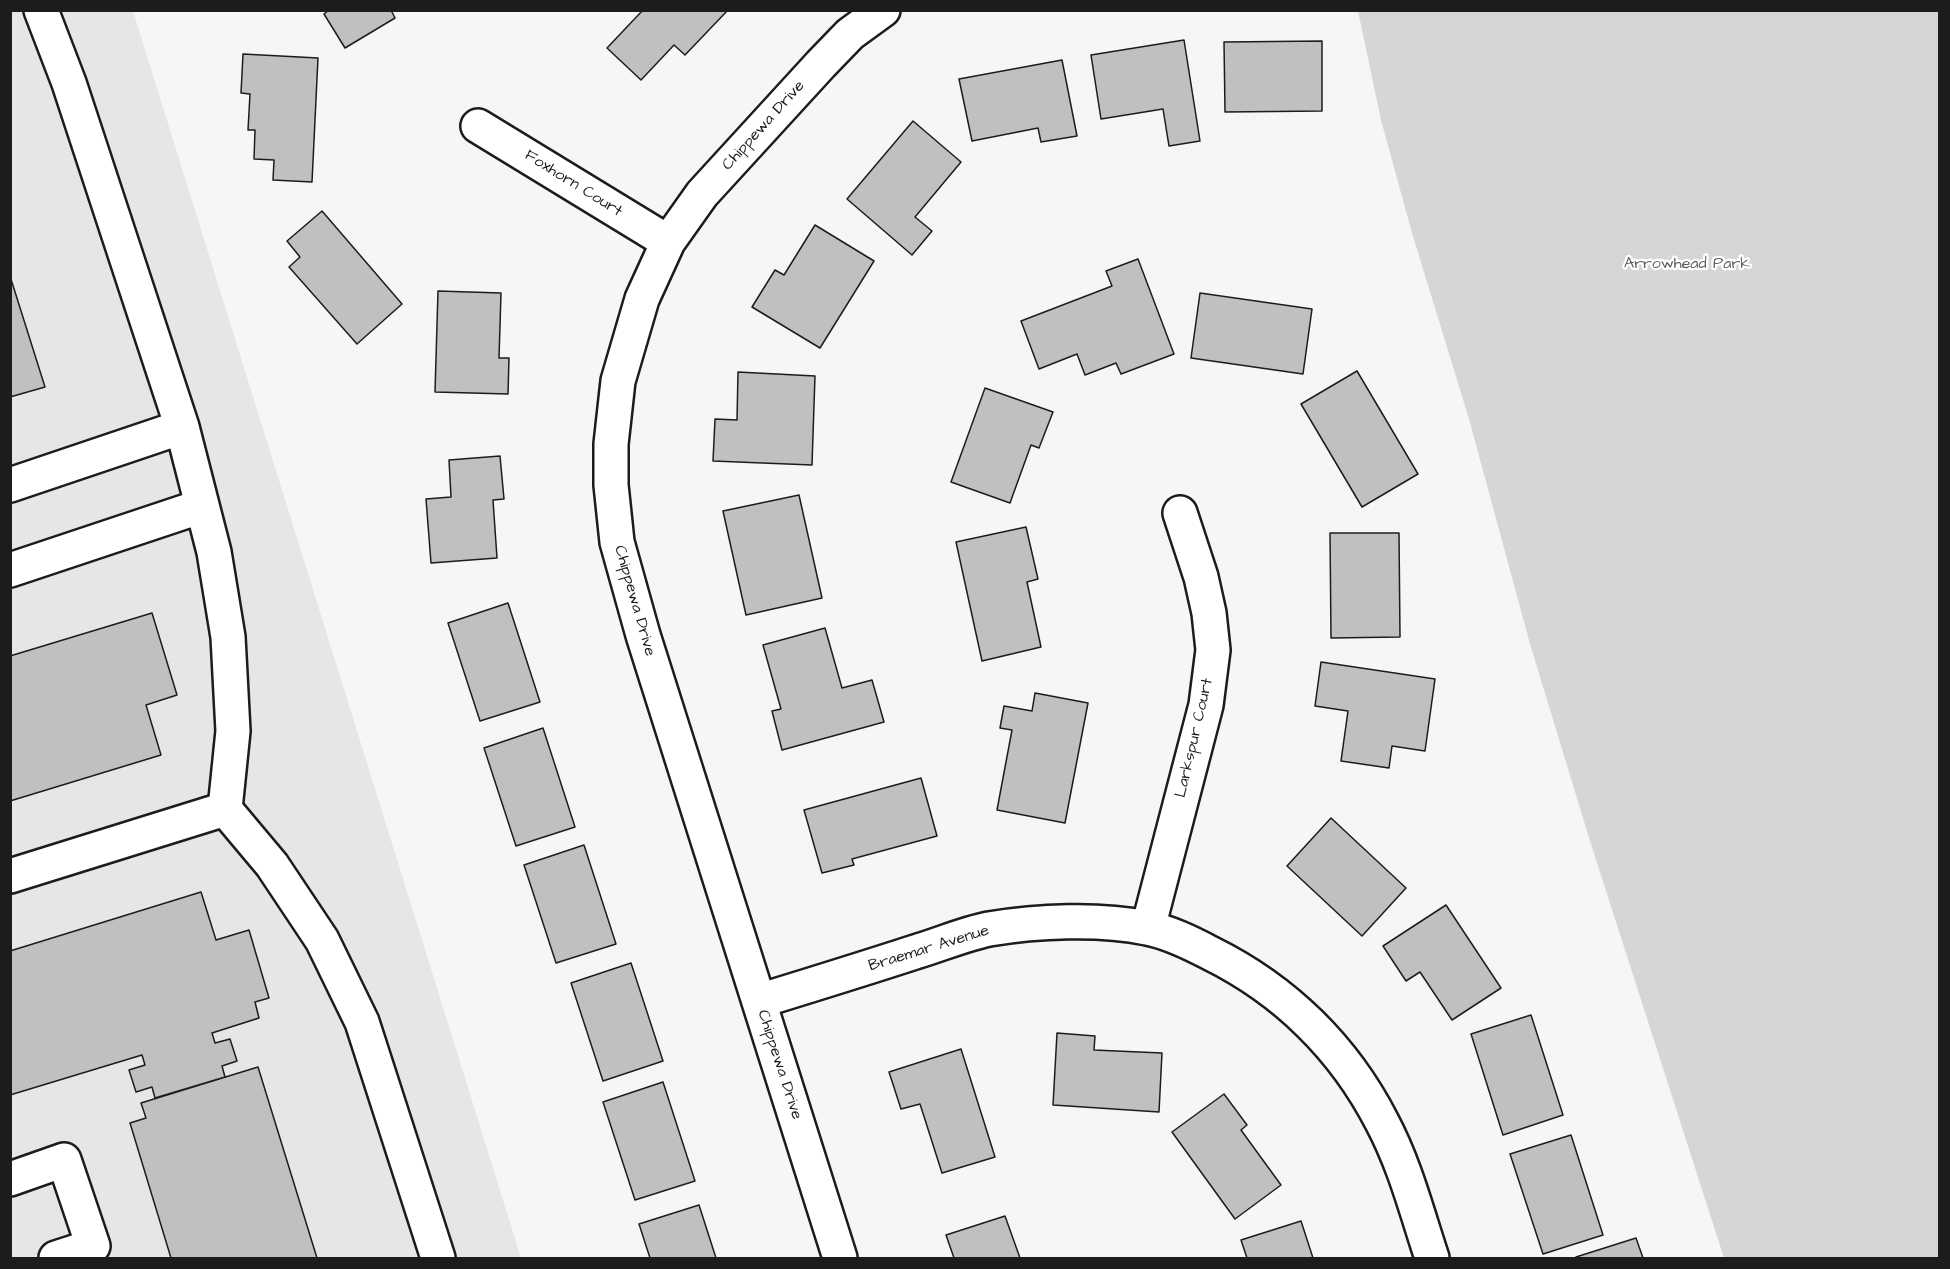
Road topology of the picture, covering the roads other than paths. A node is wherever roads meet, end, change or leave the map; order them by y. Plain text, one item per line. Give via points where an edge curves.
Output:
1 (41, 10) edge
2 (883, 10) edge
3 (478, 126) dead end
4 (668, 242) junction
5 (182, 427) junction
6 (10, 485) edge
7 (202, 506) junction
8 (1180, 513) dead end
9 (10, 570) edge
10 (225, 809) junction
11 (10, 876) edge
12 (1148, 928) junction
13 (759, 1001) junction
14 (10, 1179) edge
15 (56, 1258) edge
16 (438, 1258) edge
17 (840, 1258) edge
18 (1431, 1258) edge

1 - 5 street via 69,83
2 - 4 street, Chippewa Drive via 850,34 820,64 702,194
3 - 4 street, Foxhorn Court
4 - 13 street, Chippewa Drive via 642,299 618,381 611,444 617,542
5 - 6 street
5 - 7 street
7 - 9 street
7 - 10 street via 228,637 233,731
8 - 12 street, Larkspur Court via 1201,577 1213,650 1206,705
10 - 11 street
10 - 16 street via 272,865 322,940 362,1022
12 - 13 street, Braemar Avenue via 1043,922 987,930
12 - 18 street, Braemar Avenue via 1186,940 1262,983 1317,1029 1338,1053 1383,1124 1405,1175
13 - 17 street, Chippewa Drive
14 - 15 street via 64,1160 93,1246

